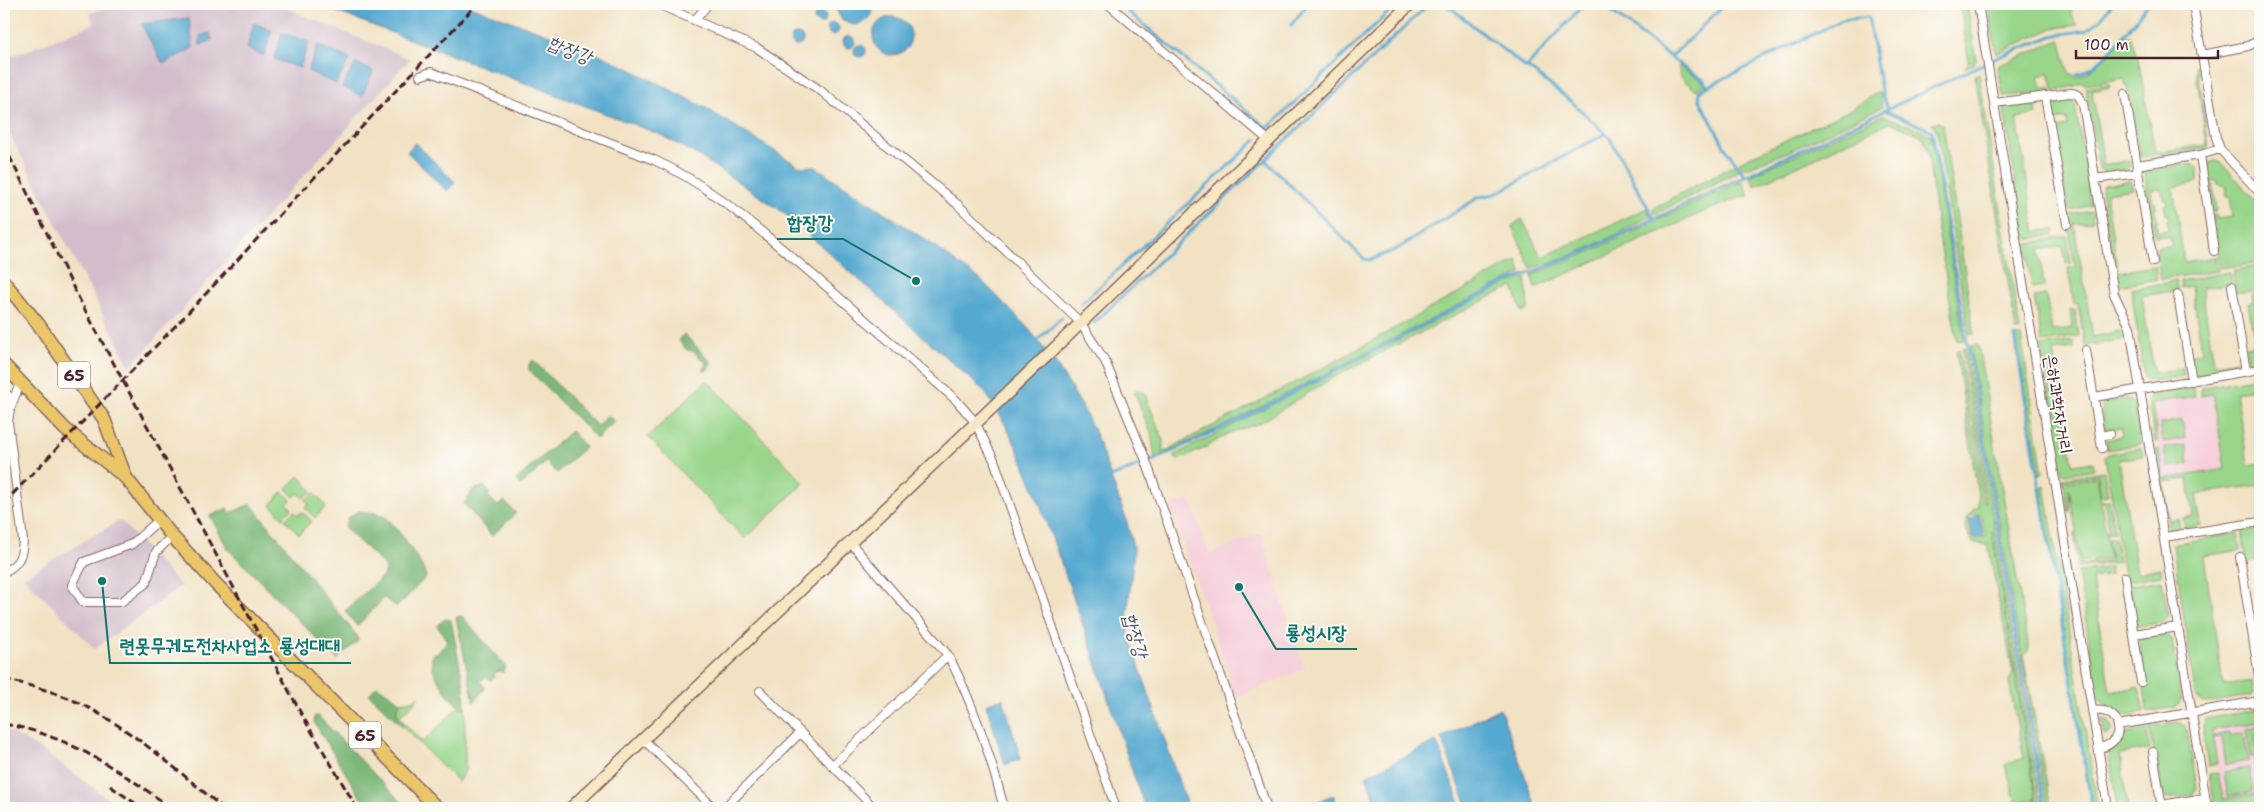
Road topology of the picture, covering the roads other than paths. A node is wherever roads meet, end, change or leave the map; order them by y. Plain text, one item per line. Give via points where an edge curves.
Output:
1 (658, 4) edge
2 (708, 4) edge
3 (1108, 4) edge
4 (1410, 4) edge
5 (1978, 4) edge
6 (2193, 4) edge
7 (696, 20) junction
8 (2260, 40) edge
9 (2202, 55) junction
10 (420, 76) dead end
11 (2125, 94) dead end
12 (2045, 96) junction
13 (1995, 103) junction
14 (1268, 139) junction
15 (2220, 149) junction
16 (2200, 155) junction
17 (2138, 169) junction
18 (2095, 179) junction
19 (2260, 193) edge
20 (2067, 224) dead end
21 (2214, 252) dead end
22 (2153, 262) dead end
23 (4, 282) edge
24 (2232, 286) dead end
25 (2178, 295) dead end
26 (1080, 322) junction
27 (2086, 350) dead end
28 (4, 365) edge
29 (2260, 369) edge
30 (2246, 372) junction
31 (2192, 381) junction
32 (20, 383) junction
33 (2140, 389) junction
34 (4, 391) edge
35 (2094, 397) junction
36 (13, 401) junction
37 (978, 418) junction
38 (2110, 434) dead end
39 (2100, 436) junction
40 (2102, 448) dead end
41 (126, 478) junction
42 (159, 520) junction
43 (2260, 522) edge
44 (172, 536) junction
45 (2164, 537) junction
46 (849, 541) junction
47 (2240, 557) dead end
48 (4, 572) edge
49 (2125, 577) dead end
50 (2178, 626) junction
51 (2134, 634) junction
52 (948, 655) junction
53 (2141, 682) dead end
54 (2260, 682) edge
55 (760, 691) dead end
56 (2260, 701) edge
57 (2093, 711) junction
58 (2192, 712) junction
59 (2118, 725) junction
60 (800, 732) junction
61 (643, 739) junction
62 (2099, 748) junction
63 (2153, 752) dead end
64 (832, 766) junction
65 (2205, 798) junction
66 (2162, 807) edge
67 (437, 808) edge
68 (571, 808) edge
69 (714, 808) edge
70 (724, 808) edge
71 (874, 808) edge
72 (1004, 808) edge
73 (1116, 808) edge
74 (1267, 808) edge
75 (2108, 808) edge
76 (2207, 808) edge

1 - 7 street
2 - 7 street
3 - 14 street
4 - 14 street
5 - 13 street, 은하과학자거리
6 - 9 street
7 - 26 street via 757,48 821,91 957,204
8 - 9 street via 2248,46
9 - 15 street
10 - 37 street via 431,72 654,160 686,176 716,195 824,284
11 - 17 street
12 - 13 street
12 - 18 street via 2076,93 2080,97
12 - 20 street
13 - 57 street, 은하과학자거리
14 - 26 street
15 - 16 street
15 - 19 street
16 - 17 street
16 - 21 street
17 - 18 street
17 - 22 street
18 - 33 street via 2114,294 2130,327
23 - 41 main road, 65 via 104,419
24 - 30 street
25 - 31 street
26 - 37 street
26 - 74 street via 1105,361 1145,458
27 - 35 street
28 - 32 main road, 65
29 - 30 street
30 - 31 street
31 - 33 street
32 - 36 street
32 - 41 main road, 65 via 65,429
33 - 35 street
33 - 45 street
34 - 36 street
35 - 39 street
36 - 48 street via 8,422 23,540 19,562
37 - 46 street
37 - 73 street
38 - 39 street
39 - 40 street
41 - 42 main road, 65
42 - 44 main road, 65
42 - 44 street via 132,544 84,562 72,585 83,602 121,602 146,583 156,552
43 - 45 street
44 - 67 main road, 65
45 - 50 street
46 - 52 street
46 - 61 street
47 - 54 street
49 - 51 street
50 - 51 street
50 - 58 street
51 - 53 street
52 - 64 street
52 - 72 street via 958,672 988,753
55 - 60 street
56 - 58 street
57 - 59 street via 2108,712
57 - 62 street, 은하과학자거리
58 - 59 street
58 - 65 street
59 - 62 street via 2114,740
60 - 64 street
60 - 70 street
61 - 68 street
61 - 69 street
62 - 75 street, 은하과학자거리
63 - 66 street
64 - 71 street
65 - 66 street
65 - 76 street

